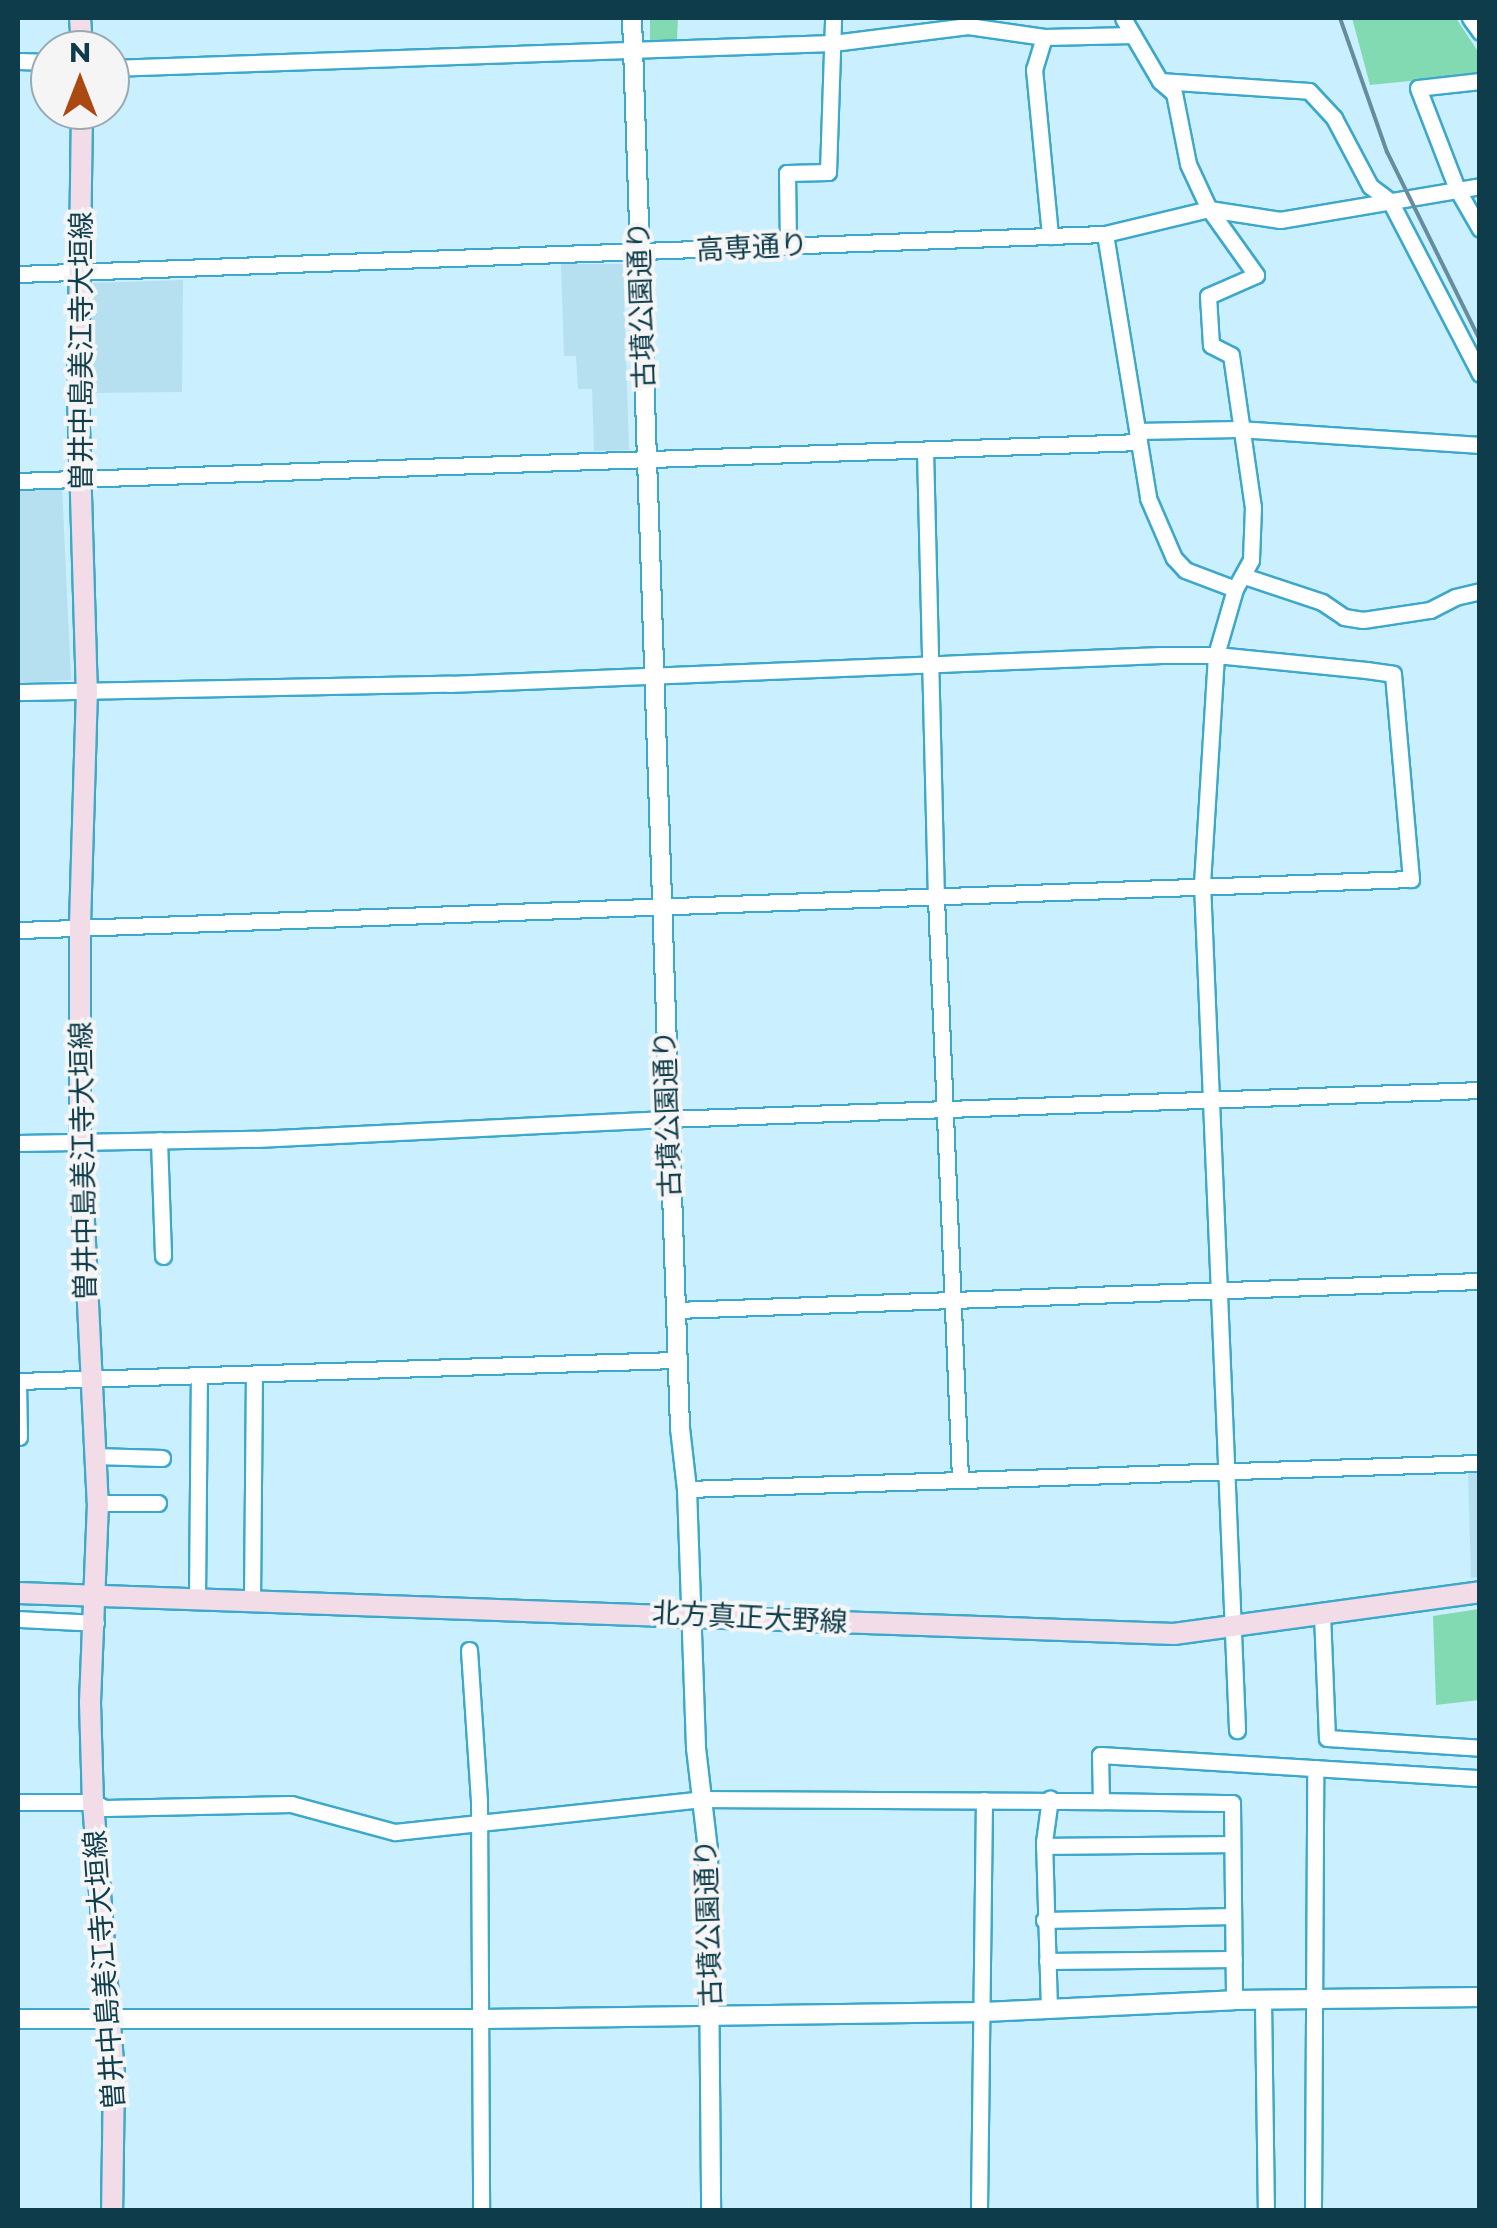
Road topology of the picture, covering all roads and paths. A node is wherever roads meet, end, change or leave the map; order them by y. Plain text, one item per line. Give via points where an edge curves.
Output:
1 (632, 18) edge
2 (833, 18) edge
3 (1124, 18) edge
4 (1470, 18) edge
5 (1480, 32) edge
6 (1132, 34) junction
7 (1044, 37) junction
8 (834, 43) junction
9 (633, 51) junction
10 (130, 67) edge
11 (1160, 81) junction
12 (1480, 81) edge
13 (82, 130) edge
14 (1480, 186) edge
15 (1457, 189) junction
16 (1390, 202) junction
17 (1209, 209) junction
18 (1480, 230) edge
19 (1106, 234) junction
20 (1050, 236) junction
21 (788, 244) junction
22 (640, 254) junction
23 (18, 274) edge
24 (80, 274) junction
25 (1480, 374) edge
26 (1238, 428) junction
27 (1138, 437) junction
28 (1480, 446) edge
29 (925, 450) junction
30 (645, 459) junction
31 (80, 480) junction
32 (18, 481) edge
33 (1240, 583) junction
34 (1480, 591) edge
35 (1216, 655) junction
36 (933, 667) junction
37 (654, 673) junction
38 (88, 689) junction
39 (18, 692) edge
40 (1202, 883) junction
41 (936, 898) junction
42 (661, 906) junction
43 (80, 925) junction
44 (18, 930) edge
45 (1480, 1090) edge
46 (1212, 1100) junction
47 (948, 1110) junction
48 (667, 1119) junction
49 (80, 1140) junction
50 (159, 1140) junction
51 (18, 1143) edge
52 (163, 1256) dead end
53 (1480, 1281) edge
54 (1218, 1289) junction
55 (954, 1298) junction
56 (676, 1310) junction
57 (677, 1360) junction
58 (254, 1376) junction
59 (198, 1378) junction
60 (18, 1381) edge
61 (88, 1382) junction
62 (19, 1437) edge
63 (94, 1456) junction
64 (162, 1458) dead end
65 (1480, 1463) edge
66 (1226, 1472) junction
67 (960, 1478) junction
68 (686, 1489) junction
69 (98, 1503) junction
70 (158, 1503) dead end
71 (1480, 1592) edge
72 (18, 1593) edge
73 (96, 1595) junction
74 (196, 1598) junction
75 (252, 1600) junction
76 (692, 1614) junction
77 (1322, 1614) junction
78 (18, 1619) edge
79 (96, 1623) junction
80 (1232, 1629) junction
81 (469, 1650) dead end
82 (1237, 1730) dead end
83 (1480, 1748) edge
84 (1315, 1768) junction
85 (1480, 1778) edge
86 (1050, 1798) junction
87 (702, 1799) junction
88 (984, 1800) junction
89 (1101, 1801) junction
90 (18, 1802) edge
91 (93, 1802) junction
92 (478, 1826) junction
93 (1232, 1844) junction
94 (1044, 1846) junction
95 (1233, 1916) junction
96 (1044, 1920) junction
97 (1234, 1959) junction
98 (1047, 1961) junction
99 (1480, 1998) edge
100 (1234, 2000) junction
101 (1263, 2001) junction
102 (1312, 2002) junction
103 (1048, 2009) junction
104 (984, 2012) junction
105 (711, 2014) junction
106 (111, 2018) junction
107 (18, 2019) edge
108 (481, 2019) junction
109 (112, 2210) edge
110 (481, 2210) edge
111 (711, 2210) edge
112 (979, 2210) edge
113 (1266, 2210) edge
114 (1313, 2210) edge

1 - 9 street, 古墳公園通り
2 - 8 street
3 - 6 street
4 - 5 street
6 - 7 street
6 - 11 street
7 - 8 street via 968,26
7 - 20 street via 1034,69
8 - 9 street
8 - 21 street via 828,172 787,173
9 - 10 street
9 - 22 street, 古墳公園通り
11 - 16 street via 1309,91 1334,118 1370,186
11 - 17 street via 1174,92 1188,164
12 - 15 street via 1418,88
13 - 24 main road, 曽井中島美江寺大垣線
14 - 15 street, 高専通り
15 - 16 street, 高専通り
15 - 18 street
16 - 17 street, 高専通り via 1280,220
16 - 25 street
17 - 19 street, 高専通り
17 - 26 street via 1256,275 1208,296 1211,344 1231,355
19 - 20 street, 高専通り
19 - 27 street
20 - 21 street, 高専通り
21 - 22 street, 高専通り
22 - 24 street, 高専通り
22 - 30 street, 古墳公園通り
23 - 24 street, 高専通り
24 - 31 main road, 曽井中島美江寺大垣線
26 - 27 street
26 - 28 street
26 - 33 street via 1253,507 1250,560
27 - 29 street
27 - 33 street via 1148,498 1174,558 1185,570
29 - 30 street
29 - 36 street
30 - 31 street
30 - 37 street, 古墳公園通り
31 - 32 street
31 - 38 main road, 曽井中島美江寺大垣線
33 - 34 street via 1322,602 1363,620 1430,610
33 - 35 street
35 - 36 street
35 - 40 street
35 - 40 street via 1393,674 1411,879
36 - 37 street
36 - 41 street
37 - 38 street via 449,684
37 - 42 street, 古墳公園通り
38 - 39 street
38 - 43 main road, 曽井中島美江寺大垣線
40 - 41 street
40 - 46 street
41 - 42 street
41 - 47 street
42 - 43 street
42 - 48 street, 古墳公園通り
43 - 44 street
43 - 49 main road, 曽井中島美江寺大垣線
45 - 46 street
46 - 47 street
46 - 54 street
47 - 48 street
47 - 55 street
48 - 50 street
48 - 56 street, 古墳公園通り
49 - 50 street
49 - 51 street
49 - 61 main road, 曽井中島美江寺大垣線
50 - 52 street
53 - 54 street
54 - 55 street
54 - 66 street
55 - 56 street
55 - 67 street
56 - 57 street, 古墳公園通り
57 - 58 street
57 - 68 street, 古墳公園通り
58 - 59 street
58 - 75 street
59 - 61 street
59 - 74 street
60 - 61 street
60 - 62 street
61 - 63 main road, 曽井中島美江寺大垣線
63 - 64 street
63 - 69 main road, 曽井中島美江寺大垣線
65 - 66 street
66 - 67 street
66 - 80 street
67 - 68 street
68 - 76 street, 古墳公園通り
69 - 70 street
69 - 73 main road, 曽井中島美江寺大垣線
71 - 77 main road, 北方真正大野線
72 - 73 main road, 北方真正大野線
73 - 74 main road, 北方真正大野線
73 - 79 main road, 曽井中島美江寺大垣線
74 - 75 main road, 北方真正大野線
75 - 76 main road, 北方真正大野線
76 - 80 main road, 北方真正大野線 via 1126,1633
76 - 87 street, 古墳公園通り
77 - 80 main road, 北方真正大野線
77 - 83 street via 1326,1738
78 - 79 street
79 - 91 main road, 曽井中島美江寺大垣線
80 - 82 street
81 - 92 street
84 - 85 street
84 - 89 street via 1100,1755
84 - 102 street
86 - 88 street
86 - 89 street
86 - 94 street
87 - 88 street
87 - 92 street
87 - 105 street, 古墳公園通り
88 - 104 street
89 - 93 street via 1232,1802
90 - 91 street
91 - 92 street via 105,1808 290,1804 395,1832
91 - 106 main road, 曽井中島美江寺大垣線
92 - 108 street
93 - 94 street
93 - 95 street
94 - 96 street
95 - 96 street
95 - 97 street
96 - 98 street
97 - 98 street
97 - 100 street
98 - 103 street
99 - 102 street
100 - 101 street
100 - 103 street
101 - 102 street
101 - 113 street
102 - 114 street
103 - 104 street
104 - 105 street
104 - 112 street
105 - 108 street
105 - 111 street, 古墳公園通り
106 - 107 street
106 - 108 street
106 - 109 main road, 曽井中島美江寺大垣線
108 - 110 street

